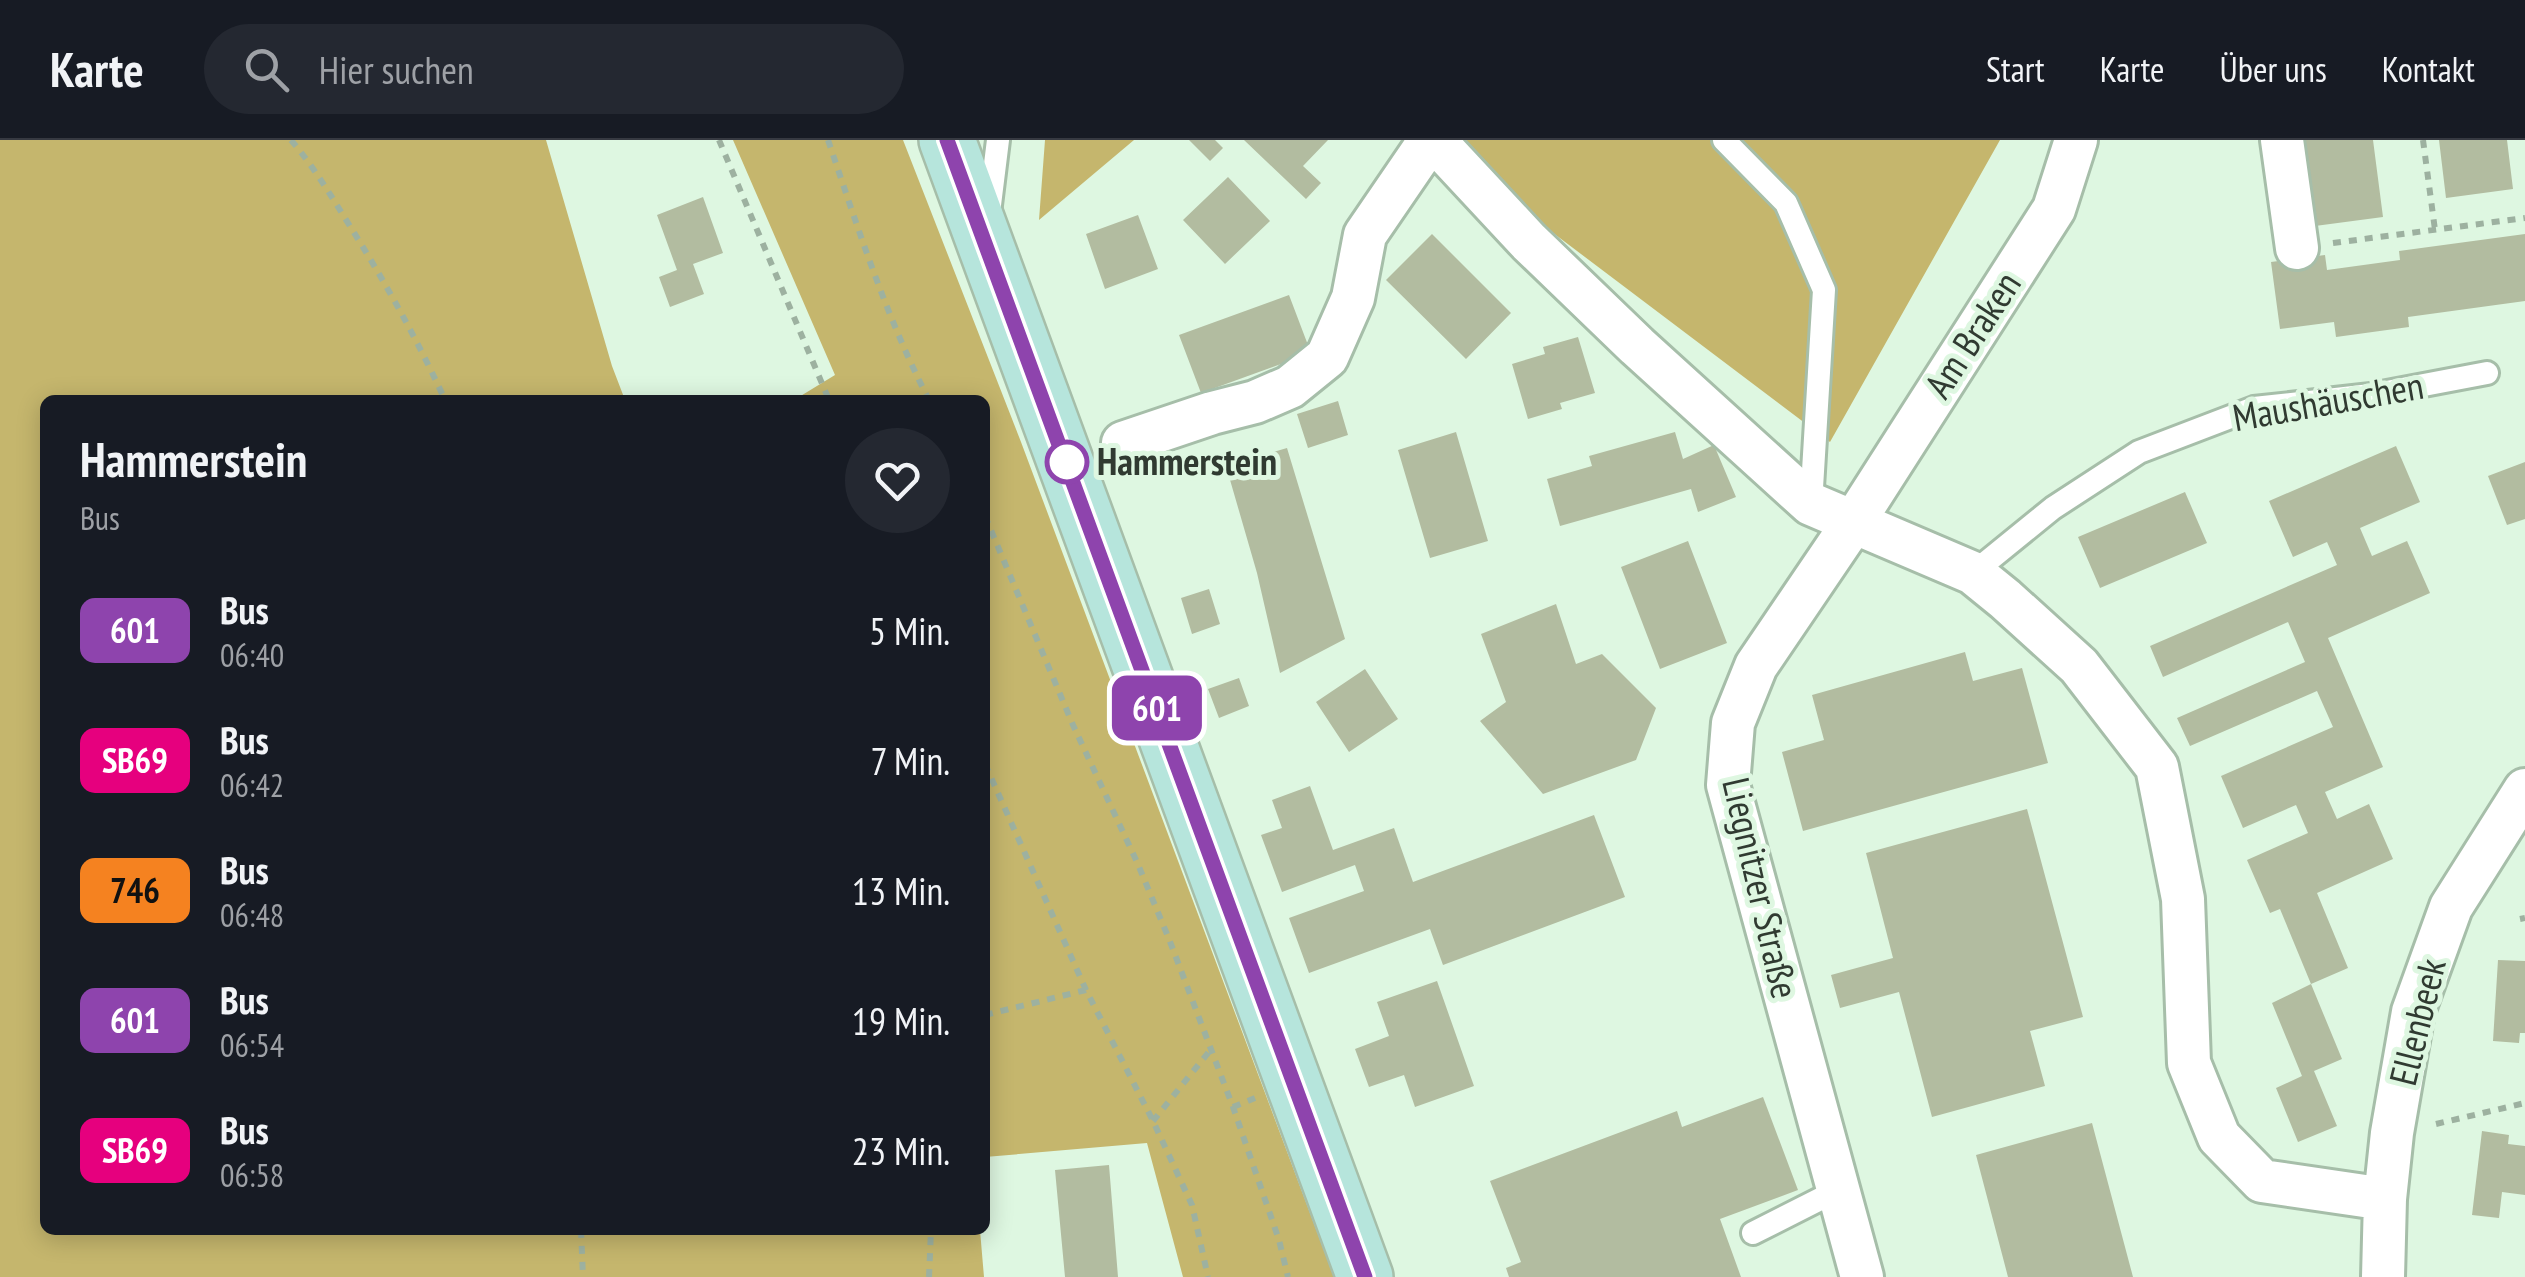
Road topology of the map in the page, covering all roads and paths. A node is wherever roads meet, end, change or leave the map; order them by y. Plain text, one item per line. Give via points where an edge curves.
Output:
1 (291, 140) edge
2 (719, 140) edge
3 (828, 140) edge
4 (947, 140) edge
5 (970, 140) edge
6 (998, 140) edge
7 (1432, 140) edge
8 (1724, 140) edge
9 (2076, 140) edge
10 (2282, 140) edge
11 (2423, 140) edge
12 (2525, 218) edge
13 (979, 221) junction
14 (2435, 230) junction
15 (2297, 248) joint
16 (2487, 373) dead end
17 (443, 395) edge
18 (827, 395) edge
19 (926, 395) edge
20 (1123, 442) dead end
21 (1811, 504) junction
22 (1853, 523) junction
23 (990, 528) edge
24 (1973, 574) junction
25 (990, 775) edge
26 (2525, 790) edge
27 (1086, 990) junction
28 (990, 1015) edge
29 (1212, 1048) junction
30 (2525, 1103) edge
31 (1154, 1121) junction
32 (2436, 1124) dead end
33 (1838, 1190) junction
34 (2384, 1200) junction
35 (1753, 1233) dead end
36 (582, 1235) edge
37 (931, 1235) edge
38 (583, 1277) edge
39 (929, 1277) edge
40 (1208, 1277) edge
41 (1288, 1277) edge
42 (1365, 1277) edge
43 (1862, 1277) edge
44 (2383, 1277) edge

1 - 17 path via 366,252
2 - 18 path
3 - 19 path via 882,296
4 - 13 main road
5 - 13 main road
6 - 13 lane
7 - 20 street via 1366,236 1354,298 1327,357 1290,388
7 - 21 street via 1637,346
8 - 21 lane via 1786,203 1824,290
9 - 22 street, Am Braken via 2054,209
10 - 15 street
11 - 14 path
12 - 14 path
13 - 42 main road
14 - 15 path
16 - 24 lane, Maushäuschen via 2254,408 2140,452 2054,508
21 - 22 street
22 - 24 street
22 - 33 street, Liegnitzer Straße via 1756,666 1733,724 1728,785
23 - 29 path
24 - 34 street via 2079,666 2157,768 2183,899 2189,1062 2219,1137 2262,1182
25 - 27 path
26 - 34 street, Ellenbeek via 2451,907 2413,1012
27 - 28 path
27 - 31 path
29 - 31 path
29 - 41 path
30 - 32 path
31 - 40 path via 1192,1205
33 - 35 lane
33 - 43 street, Liegnitzer Straße
34 - 44 street, Ellenbeek
36 - 38 path
37 - 39 path

